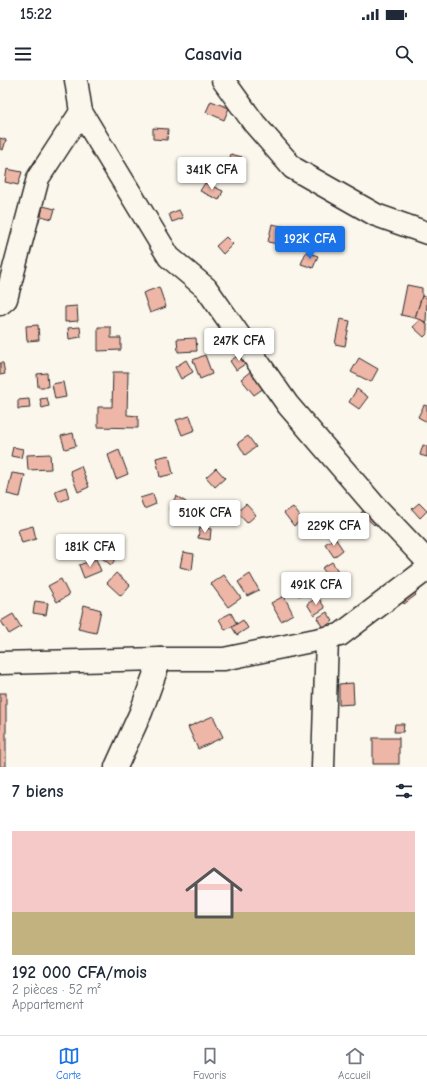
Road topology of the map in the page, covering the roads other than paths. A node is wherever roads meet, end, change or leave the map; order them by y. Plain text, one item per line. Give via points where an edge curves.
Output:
1 (76, 80) edge
2 (223, 80) edge
3 (81, 112) junction
4 (427, 233) edge
5 (0, 304) edge
6 (427, 561) edge
7 (427, 569) edge
8 (327, 638) junction
9 (160, 659) junction
10 (0, 663) edge
11 (116, 767) edge
12 (323, 767) edge

1 - 3 street
2 - 4 street via 254,123 293,168 376,215
3 - 5 street via 38,178 6,299
3 - 6 street via 169,257 206,288 288,405
7 - 8 street via 340,635
8 - 9 street via 224,659
8 - 12 street
9 - 10 street
9 - 11 street via 141,712

